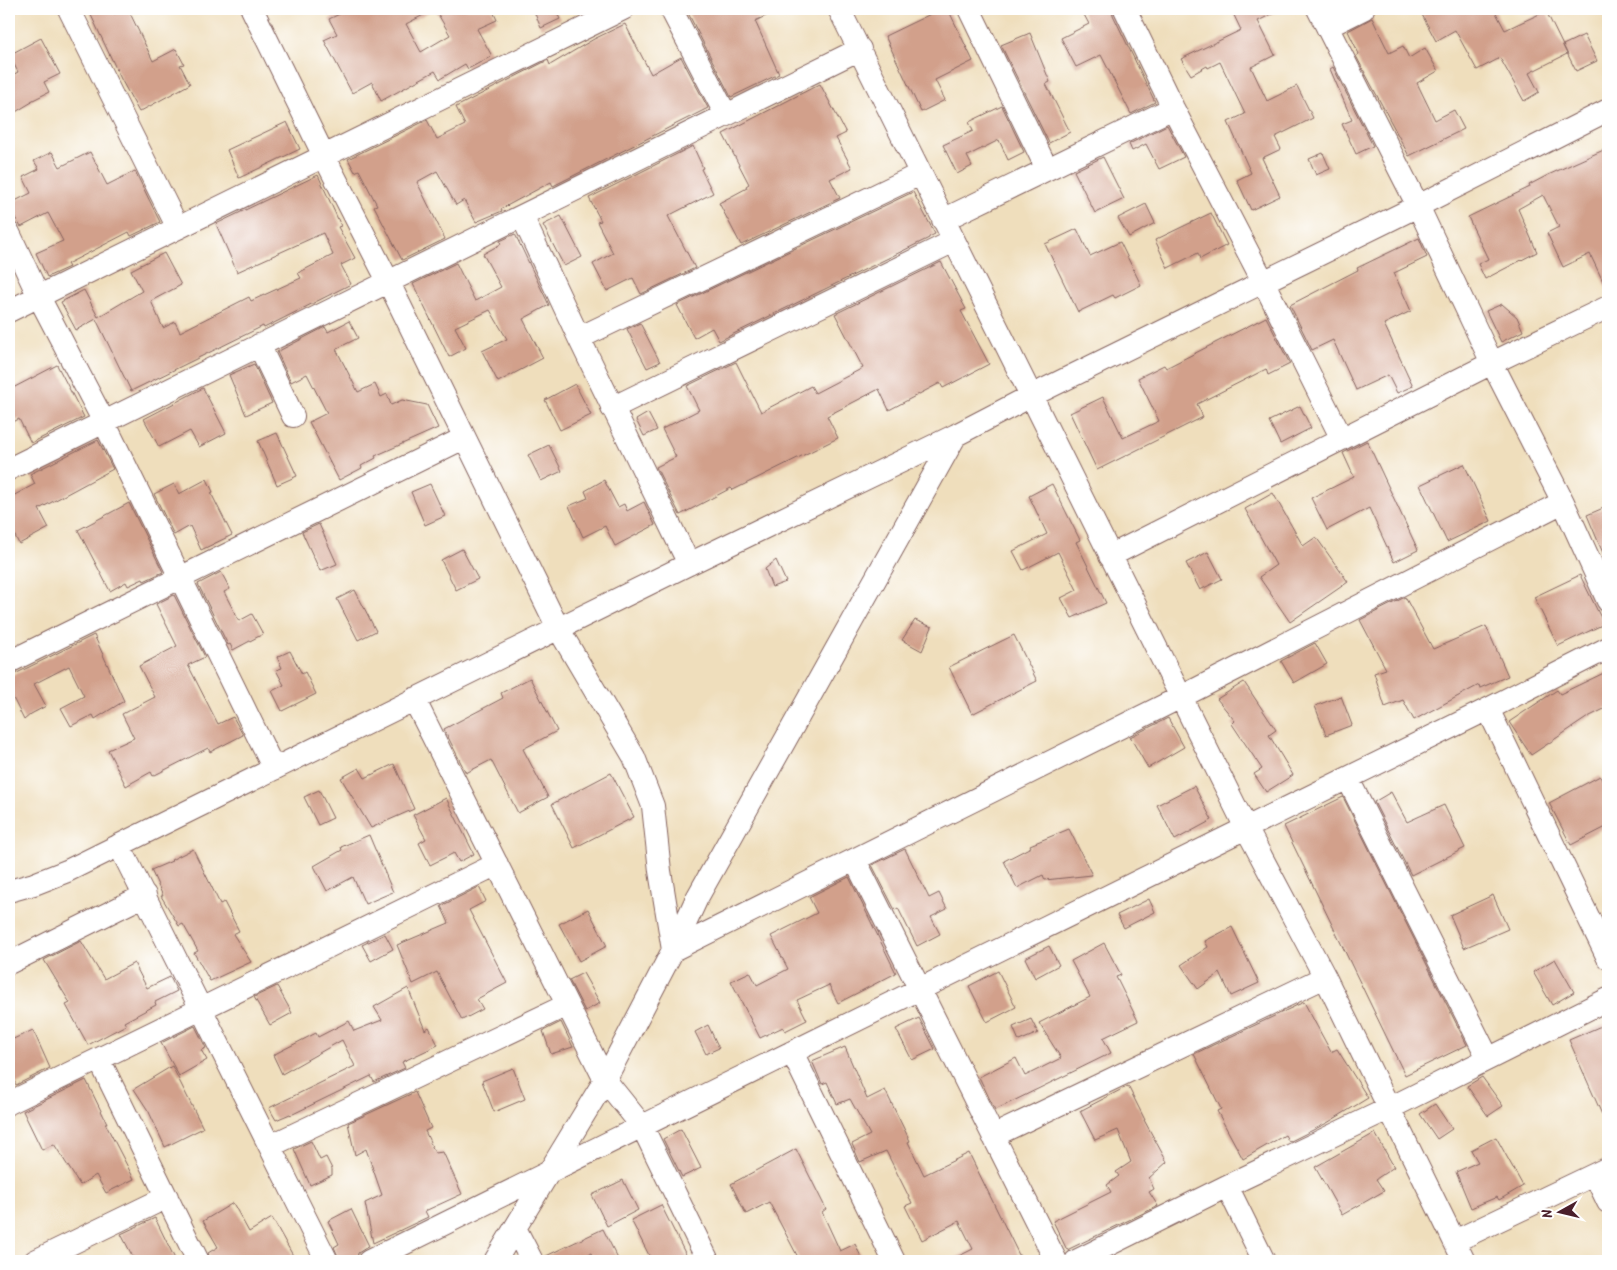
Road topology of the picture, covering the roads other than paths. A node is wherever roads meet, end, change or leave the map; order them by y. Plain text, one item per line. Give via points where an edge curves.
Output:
1 (69, 9) edge
2 (624, 9) edge
3 (671, 9) edge
4 (839, 9) edge
5 (970, 9) edge
6 (1125, 9) edge
7 (1363, 9) edge
8 (256, 10) edge
9 (1323, 18) edge
10 (860, 49) junction
11 (1173, 108) junction
12 (1608, 110) edge
13 (726, 115) junction
14 (324, 156) junction
15 (1047, 169) junction
16 (920, 174) junction
17 (1418, 206) junction
18 (522, 216) junction
19 (943, 220) junction
20 (178, 228) junction
21 (9, 233) edge
22 (954, 241) junction
23 (1264, 281) junction
24 (388, 282) junction
25 (39, 296) junction
26 (1608, 307) edge
27 (9, 311) edge
28 (578, 338) junction
29 (259, 345) junction
30 (1492, 363) junction
31 (1031, 396) junction
32 (612, 408) junction
33 (292, 416) dead end
34 (104, 422) junction
35 (956, 435) junction
36 (464, 438) junction
37 (1342, 439) junction
38 (9, 469) edge
39 (1563, 502) junction
40 (1110, 556) junction
41 (689, 564) junction
42 (180, 578) junction
43 (1608, 601) edge
44 (558, 628) junction
45 (1608, 648) edge
46 (9, 662) edge
47 (1180, 697) junction
48 (414, 699) junction
49 (1488, 709) junction
50 (274, 768) junction
51 (1348, 779) junction
52 (1246, 828) junction
53 (119, 845) junction
54 (855, 860) junction
55 (496, 864) junction
56 (9, 890) edge
57 (144, 895) junction
58 (673, 950) junction
59 (1608, 958) edge
60 (9, 963) edge
61 (1325, 977) junction
62 (919, 989) junction
63 (1608, 998) edge
64 (567, 1005) junction
65 (201, 1009) junction
66 (792, 1052) junction
67 (1488, 1058) junction
68 (99, 1059) junction
69 (605, 1080) junction
70 (9, 1103) edge
71 (1390, 1108) junction
72 (642, 1126) junction
73 (993, 1136) junction
74 (270, 1146) junction
75 (1602, 1171) edge
76 (551, 1172) junction
77 (1227, 1186) junction
78 (167, 1197) junction
79 (1608, 1202) edge
80 (515, 1228) junction
81 (1460, 1251) edge
82 (35, 1261) edge
83 (198, 1261) edge
84 (327, 1261) edge
85 (369, 1261) edge
86 (495, 1261) edge
87 (532, 1261) edge
88 (708, 1261) edge
89 (894, 1261) edge
90 (1056, 1261) edge
91 (1076, 1261) edge
92 (1264, 1261) edge

1 - 20 street
2 - 14 street
3 - 13 street
4 - 10 street
5 - 15 street
6 - 11 street
7 - 9 street
8 - 14 street
9 - 17 street
10 - 13 street
10 - 16 street
11 - 15 street
11 - 23 street
12 - 17 street
13 - 18 street
14 - 20 street
14 - 24 street
15 - 19 street
16 - 19 street
16 - 28 street
17 - 23 street
17 - 30 street
18 - 24 street
18 - 28 street
19 - 22 street
20 - 25 street
21 - 25 street
22 - 31 street
22 - 32 street
23 - 31 street
23 - 37 street
24 - 29 street
24 - 36 street
25 - 27 street
25 - 34 street
26 - 30 street
28 - 32 street
29 - 33 street
29 - 34 street
30 - 37 street
30 - 39 street
31 - 35 street
31 - 40 street
32 - 41 street
34 - 38 street
34 - 42 street
35 - 41 street
35 - 58 street via 697,898
36 - 42 street
36 - 44 street
37 - 40 street
39 - 43 street
39 - 47 street
40 - 47 street
41 - 44 street
42 - 46 street
42 - 50 street
44 - 48 street
44 - 58 street via 634,757 653,806
45 - 49 street
47 - 52 street
47 - 54 street
48 - 50 street
48 - 55 street
49 - 51 street
49 - 59 street
50 - 53 street
51 - 52 street
51 - 67 street
52 - 61 street
52 - 62 street
53 - 56 street via 67,871
53 - 57 street
54 - 58 street
54 - 62 street
55 - 64 street
55 - 65 street
57 - 60 street
57 - 65 street
58 - 69 street
61 - 71 street
61 - 73 street
62 - 66 street
62 - 73 street
63 - 67 street
64 - 69 street
64 - 74 street
65 - 68 street
65 - 74 street
66 - 72 street
66 - 89 street
67 - 71 street
68 - 70 street
68 - 78 street
69 - 72 street
69 - 76 street
71 - 77 street
71 - 81 street
72 - 76 street
72 - 88 street
73 - 90 street
74 - 84 street
75 - 79 street
75 - 81 street
76 - 80 street
76 - 85 street
77 - 91 street
77 - 92 street
78 - 82 street
78 - 83 street
80 - 86 street
80 - 87 street

